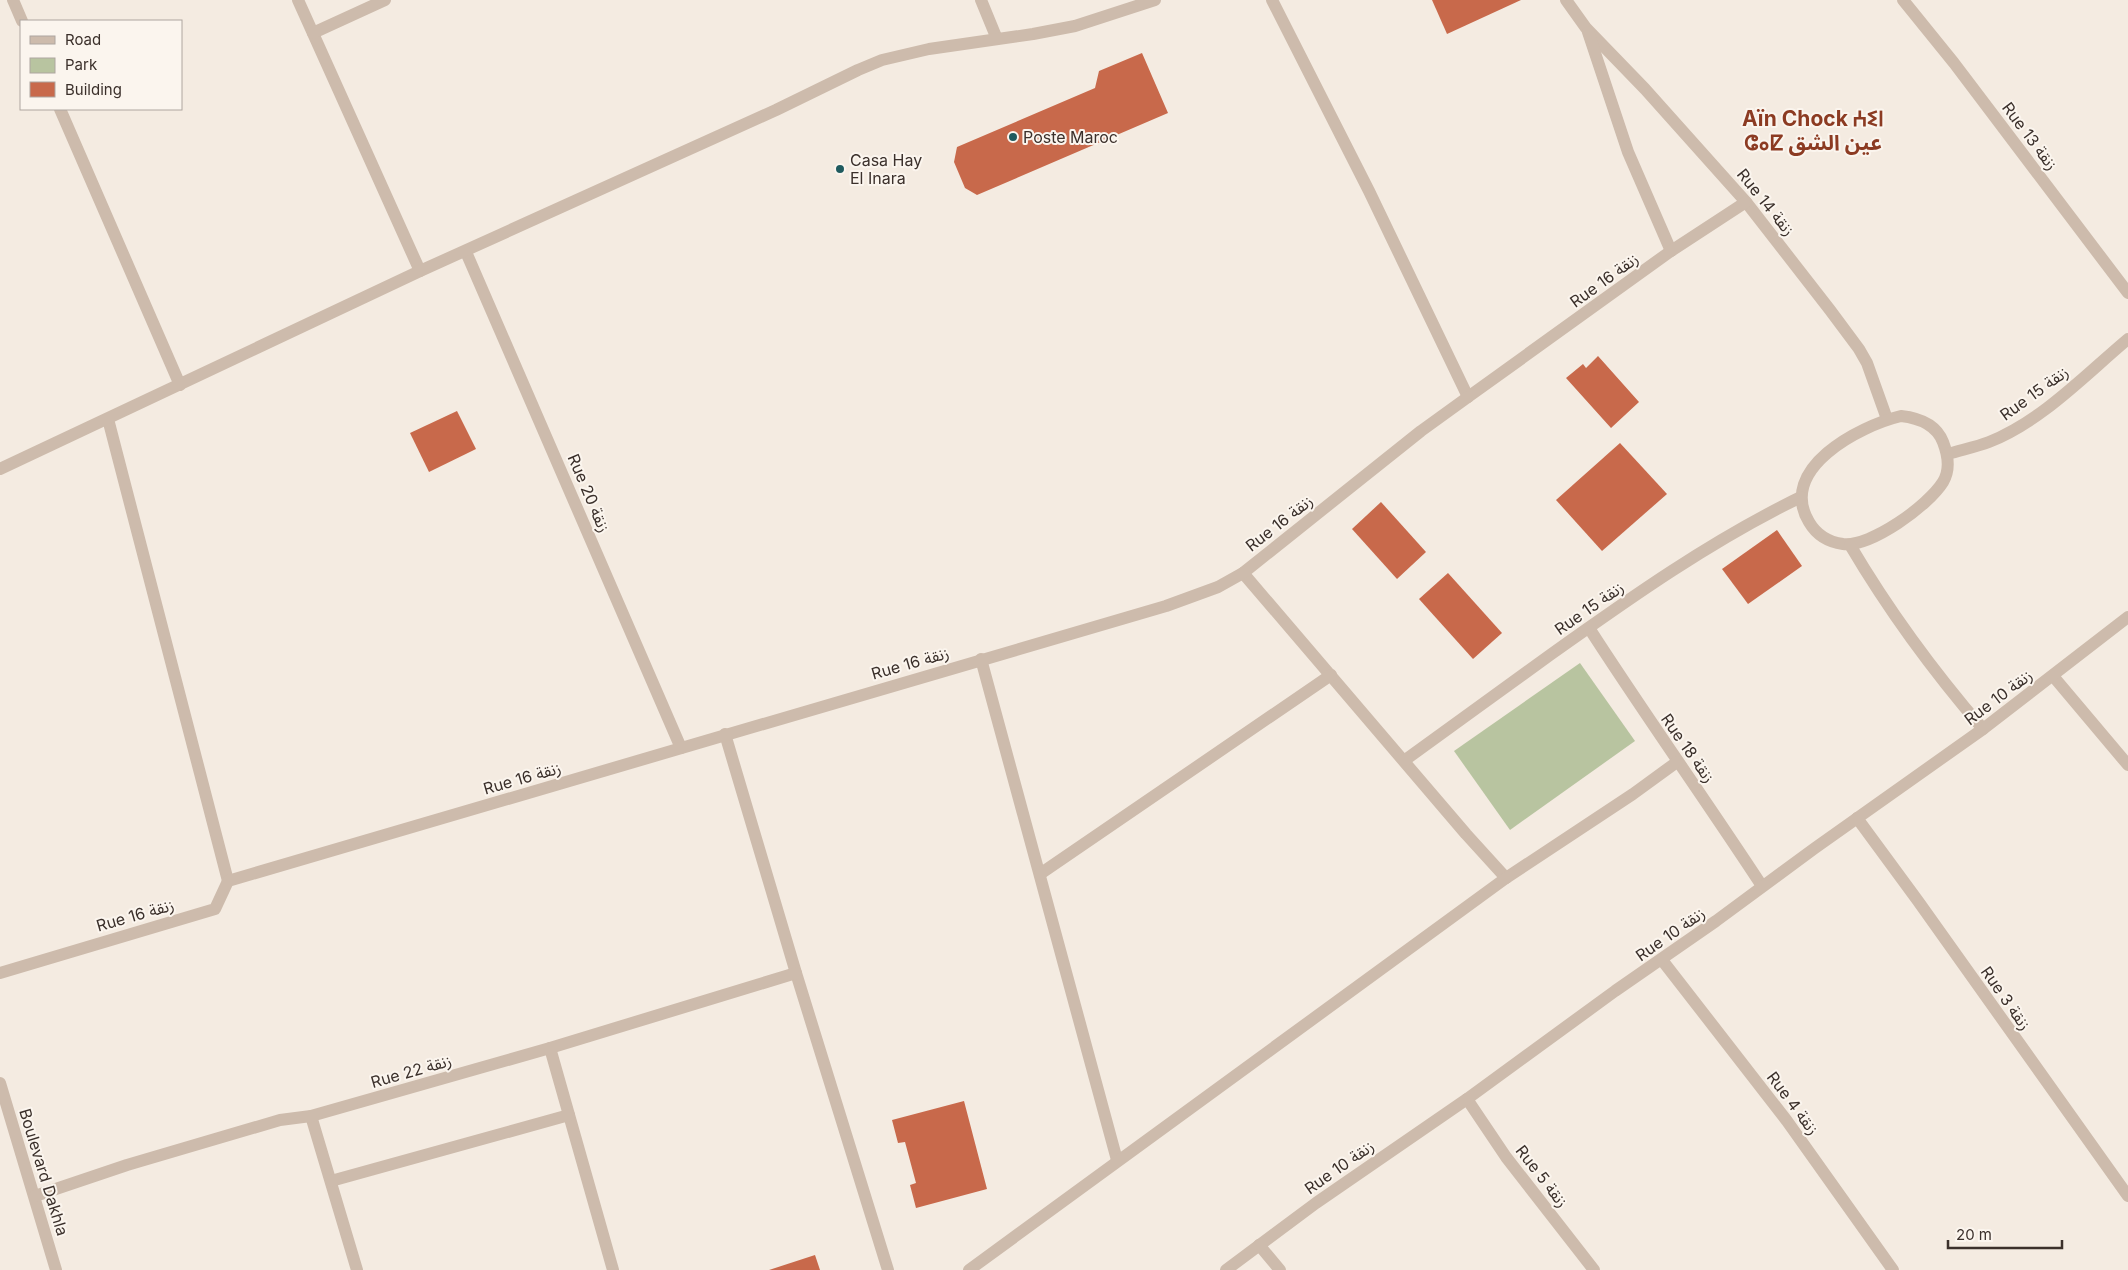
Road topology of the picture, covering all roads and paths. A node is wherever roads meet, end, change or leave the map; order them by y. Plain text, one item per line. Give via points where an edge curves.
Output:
1 (13, 0) edge
2 (298, 0) edge
3 (385, 0) edge
4 (981, 0) edge
5 (1155, 0) edge
6 (1272, 0) edge
7 (1566, 0) edge
8 (1903, 0) edge
9 (22, 20) edge
10 (1586, 28) junction
11 (313, 33) junction
12 (997, 39) junction
13 (60, 110) edge
14 (1746, 202) junction
15 (1671, 251) junction
16 (466, 252) junction
17 (420, 272) junction
18 (2128, 293) edge
19 (2128, 339) edge
20 (180, 385) junction
21 (1468, 397) junction
22 (108, 419) junction
23 (1887, 419) junction
24 (1948, 454) junction
25 (0, 469) edge
26 (1801, 497) junction
27 (1850, 544) junction
28 (1243, 573) junction
29 (2128, 617) edge
30 (1588, 628) junction
31 (980, 659) junction
32 (1331, 675) junction
33 (2053, 676) junction
34 (1983, 730) junction
35 (725, 734) junction
36 (681, 748) junction
37 (1405, 760) junction
38 (1677, 762) junction
39 (2128, 765) edge
40 (1857, 818) junction
41 (1040, 874) junction
42 (1506, 878) junction
43 (228, 881) junction
44 (1762, 886) junction
45 (1662, 960) junction
46 (0, 973) edge
47 (796, 973) junction
48 (550, 1048) junction
49 (1, 1092) edge
50 (1467, 1099) junction
51 (568, 1114) junction
52 (311, 1116) junction
53 (1117, 1160) junction
54 (331, 1181) junction
55 (35, 1196) junction
56 (2128, 1196) edge
57 (1259, 1245) junction
58 (56, 1270) edge
59 (357, 1270) edge
60 (613, 1270) edge
61 (888, 1270) edge
62 (969, 1270) edge
63 (1226, 1270) edge
64 (1280, 1270) edge
65 (1594, 1270) edge
66 (1894, 1270) edge

1 - 9 street
2 - 11 street
3 - 11 street
4 - 12 street
5 - 12 street via 1075,26
6 - 21 street
7 - 10 street, Rue 14 زنقة
8 - 18 street, Rue 13 زنقة
10 - 14 street, Rue 14 زنقة via 1646,89
10 - 15 street, Rue 14 زنقة via 1628,152
11 - 17 street
12 - 16 street via 882,60
13 - 20 street
14 - 15 street, Rue 16 زنقة
14 - 23 street, Rue 14 زنقة via 1859,349
15 - 21 street, Rue 16 زنقة
16 - 17 street
16 - 36 street, Rue 20 زنقة
17 - 20 street
19 - 24 street, Rue 15 زنقة via 2061,396 2018,426 1988,442
20 - 22 street
21 - 28 street, Rue 16 زنقة
22 - 25 street
22 - 43 street
23 - 24 street via 1901,416 1929,424 1940,434
23 - 26 street via 1864,429 1811,468
24 - 27 street via 1944,481 1933,496 1889,528
26 - 27 street via 1804,515 1813,529 1825,538
26 - 30 street, Rue 15 زنقة via 1738,529
27 - 34 street via 1921,655
28 - 31 street, Rue 16 زنقة via 1218,587 1166,606
28 - 32 street
29 - 33 street, Rue 10 زنقة
30 - 37 street, Rue 15 زنقة
30 - 38 street, Rue 18 زنقة
31 - 35 street, Rue 16 زنقة
31 - 41 street
32 - 37 street
32 - 41 street
33 - 34 street, Rue 10 زنقة
33 - 39 street
34 - 40 street, Rue 10 زنقة
35 - 36 street, Rue 16 زنقة
35 - 47 street
36 - 43 street, Rue 16 زنقة
37 - 42 street
38 - 42 street
38 - 44 street, Rue 18 زنقة
40 - 44 street, Rue 10 زنقة
40 - 56 street, Rue 3 زنقة
41 - 53 street
42 - 53 street
43 - 46 street, Rue 16 زنقة via 215,909
44 - 45 street, Rue 10 زنقة
45 - 50 street, Rue 10 زنقة
45 - 66 street, Rue 4 زنقة via 1787,1121
47 - 48 street, Rue 22 زنقة
47 - 61 street
48 - 51 street
48 - 52 street, Rue 22 زنقة
49 - 55 street, Boulevard Dakhla
50 - 57 street, Rue 10 زنقة
50 - 65 street, Rue 5 زنقة via 1506,1157
51 - 54 street
51 - 60 street
52 - 54 street
52 - 55 street, Rue 22 زنقة via 280,1120
53 - 62 street
54 - 59 street
55 - 58 street, Boulevard Dakhla
57 - 63 street, Rue 10 زنقة
57 - 64 street

